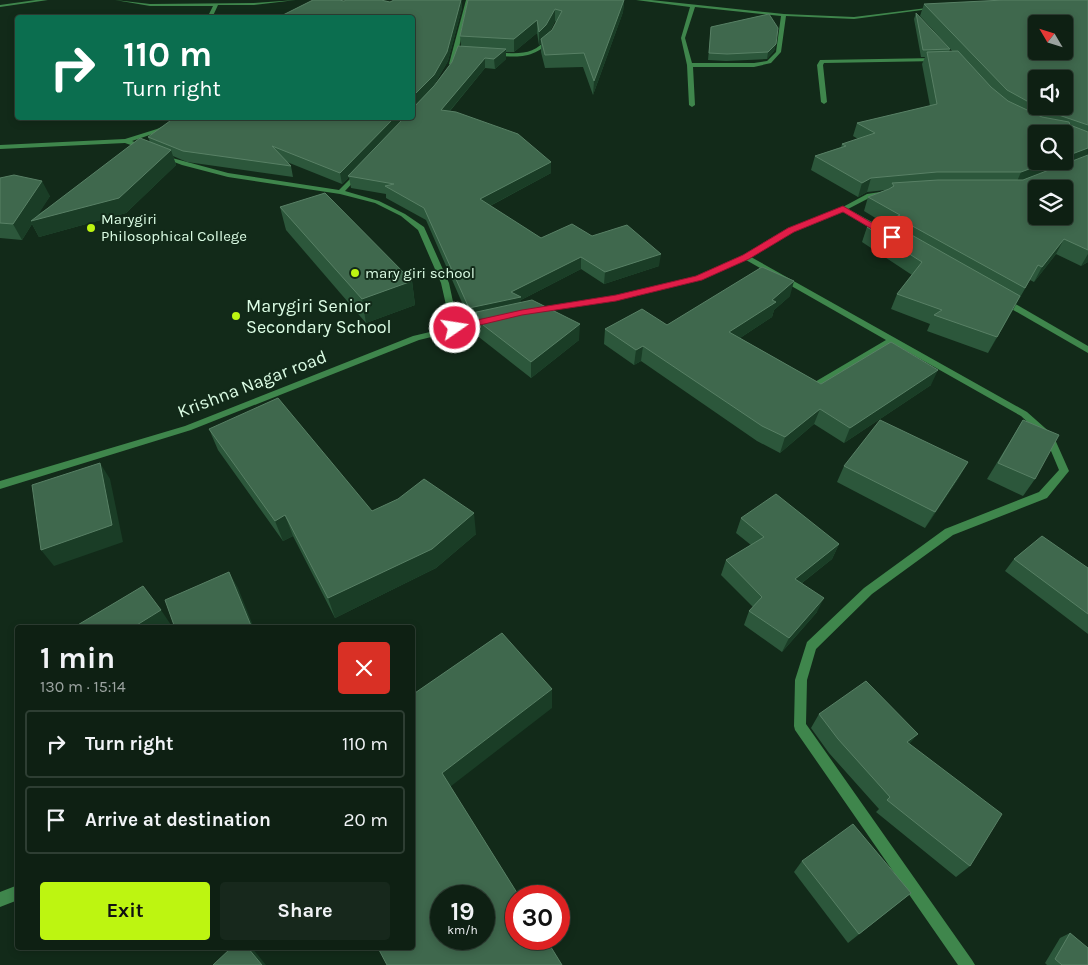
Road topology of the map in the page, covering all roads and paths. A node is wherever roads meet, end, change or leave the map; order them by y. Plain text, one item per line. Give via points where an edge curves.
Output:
1 (46, 0) edge
2 (117, 0) edge
3 (294, 0) edge
4 (468, 0) edge
5 (638, 0) edge
6 (215, 3) edge
7 (0, 6) edge
8 (693, 6) junction
9 (940, 8) edge
10 (910, 10) junction
11 (210, 15) edge
12 (784, 15) junction
13 (917, 17) edge
14 (553, 32) edge
15 (456, 52) junction
16 (465, 52) edge
17 (492, 54) edge
18 (946, 60) edge
19 (690, 65) junction
20 (447, 74) edge
21 (824, 102) dead end
22 (692, 105) dead end
23 (178, 120) edge
24 (126, 141) junction
25 (0, 147) edge
26 (151, 151) edge
27 (159, 154) edge
28 (366, 165) edge
29 (341, 192) junction
30 (898, 192) edge
31 (843, 209) junction
32 (894, 238) edge
33 (746, 257) junction
34 (995, 296) edge
35 (532, 311) edge
36 (494, 319) edge
37 (455, 328) junction
38 (892, 340) junction
39 (1088, 350) edge
40 (812, 388) edge
41 (0, 485) edge
42 (15, 893) edge
43 (0, 900) edge
44 (967, 965) edge

1 - 7 street
2 - 6 street via 150,4
3 - 6 street
4 - 15 street via 459,27
5 - 8 street
6 - 11 street
8 - 12 street
8 - 19 street via 683,38
9 - 10 street
10 - 12 street via 854,18
10 - 13 street
12 - 19 street via 778,52 769,62
14 - 17 street via 543,48 533,53
15 - 16 street
15 - 20 street
18 - 21 street via 822,61
19 - 22 street
23 - 24 street via 170,127
24 - 25 street
24 - 26 street
27 - 29 street via 191,167 224,175
28 - 29 street
29 - 37 street via 377,202 403,215 421,229 445,283
30 - 31 street via 870,195
31 - 32 street
31 - 33 street via 791,230
33 - 35 street via 699,278 663,288
33 - 38 street
34 - 39 street
36 - 37 street, Krishna Nagar road
37 - 41 street, Krishna Nagar road via 416,338 188,428
38 - 40 street
38 - 44 street via 1024,414 1050,437 1064,470 1043,495 949,532 868,591 811,646 801,680 800,726
42 - 43 street

